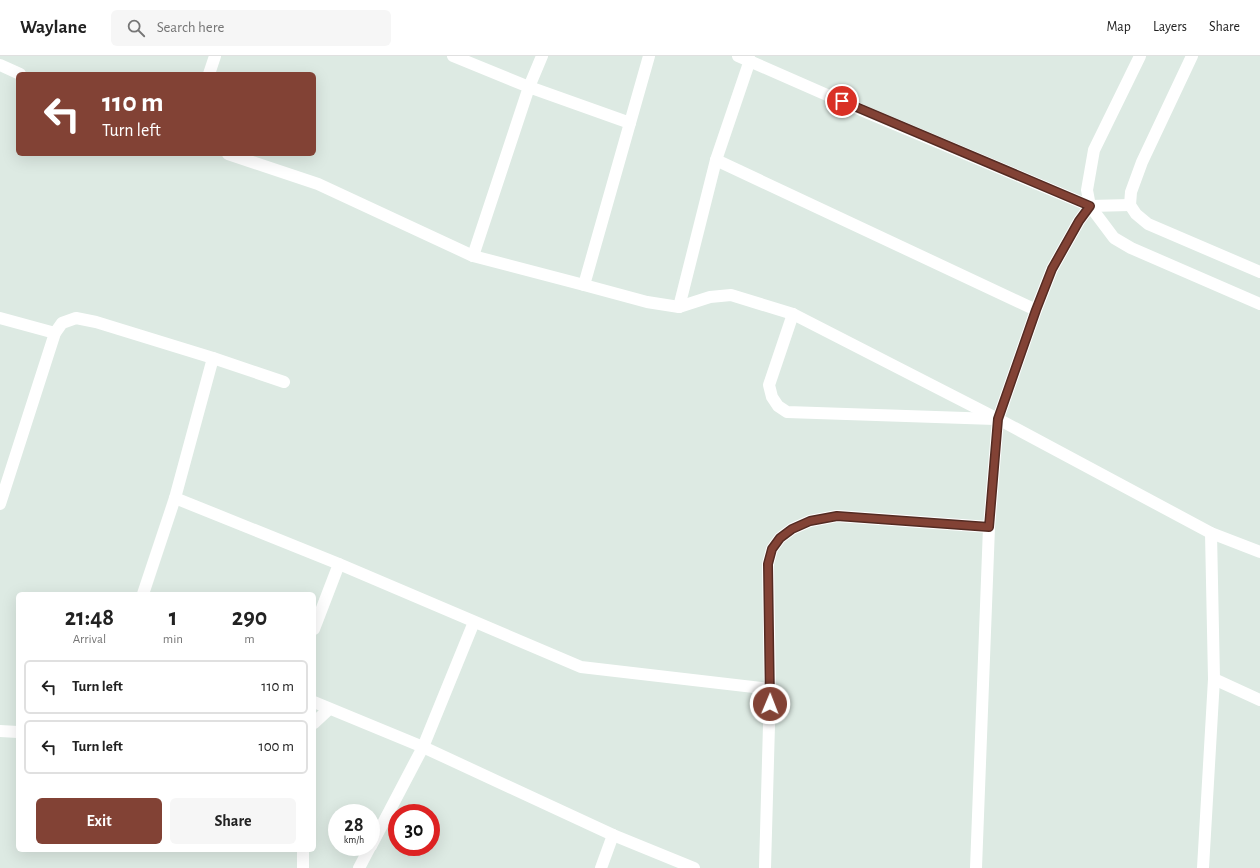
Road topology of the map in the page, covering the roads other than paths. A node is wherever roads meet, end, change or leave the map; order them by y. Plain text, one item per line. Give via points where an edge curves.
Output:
1 (215, 56) edge
2 (453, 56) edge
3 (542, 56) edge
4 (649, 56) edge
5 (738, 56) edge
6 (1140, 56) edge
7 (1192, 56) edge
8 (750, 60) junction
9 (0, 65) edge
10 (16, 72) edge
11 (210, 72) edge
12 (529, 87) junction
13 (630, 123) junction
14 (234, 156) edge
15 (716, 160) junction
16 (1130, 205) junction
17 (1090, 206) junction
18 (473, 256) junction
19 (1260, 272) edge
20 (584, 284) junction
21 (1260, 304) edge
22 (678, 307) junction
23 (1036, 310) junction
24 (792, 314) junction
25 (0, 318) edge
26 (54, 333) junction
27 (213, 358) junction
28 (284, 382) dead end
29 (998, 419) junction
30 (175, 498) junction
31 (0, 504) edge
32 (989, 527) junction
33 (1211, 533) junction
34 (1260, 552) edge
35 (339, 564) junction
36 (144, 592) edge
37 (474, 622) junction
38 (316, 624) edge
39 (1214, 679) junction
40 (770, 689) junction
41 (1260, 700) edge
42 (316, 703) edge
43 (329, 709) junction
44 (316, 721) edge
45 (0, 731) edge
46 (16, 732) edge
47 (423, 747) junction
48 (380, 829) edge
49 (613, 835) junction
50 (303, 852) edge
51 (366, 856) edge
52 (303, 868) edge
53 (359, 868) edge
54 (601, 868) edge
55 (694, 868) edge
56 (764, 868) edge
57 (976, 868) edge
58 (1204, 868) edge

1 - 11 street
2 - 12 street
3 - 12 street
4 - 13 street
5 - 8 street
6 - 17 street via 1094,150 1086,190
7 - 16 street via 1142,162 1131,192
8 - 15 street
8 - 17 street
9 - 10 street
12 - 13 street
12 - 18 street
13 - 20 street
14 - 18 street via 318,184
15 - 22 street
15 - 23 street
16 - 17 street
16 - 19 street via 1148,224
17 - 21 street via 1114,238 1131,248
17 - 23 street via 1052,269
18 - 20 street
20 - 22 street via 647,302
22 - 24 street via 710,297 731,295
23 - 29 street
24 - 29 street
24 - 29 street via 769,385 778,406 787,412
25 - 26 street
26 - 27 street via 62,323 76,318
26 - 31 street
27 - 28 street
27 - 30 street
29 - 32 street
29 - 33 street
30 - 35 street
30 - 36 street
32 - 40 street via 837,516 810,521 792,529 780,538 772,549 768,564
32 - 57 street
33 - 34 street
33 - 39 street
35 - 37 street
35 - 38 street
37 - 40 street via 581,667
37 - 47 street
39 - 41 street
39 - 58 street
40 - 56 street
42 - 43 street
43 - 44 street
43 - 47 street
45 - 46 street
47 - 48 street
47 - 49 street
49 - 54 street
49 - 55 street
50 - 52 street
51 - 53 street

